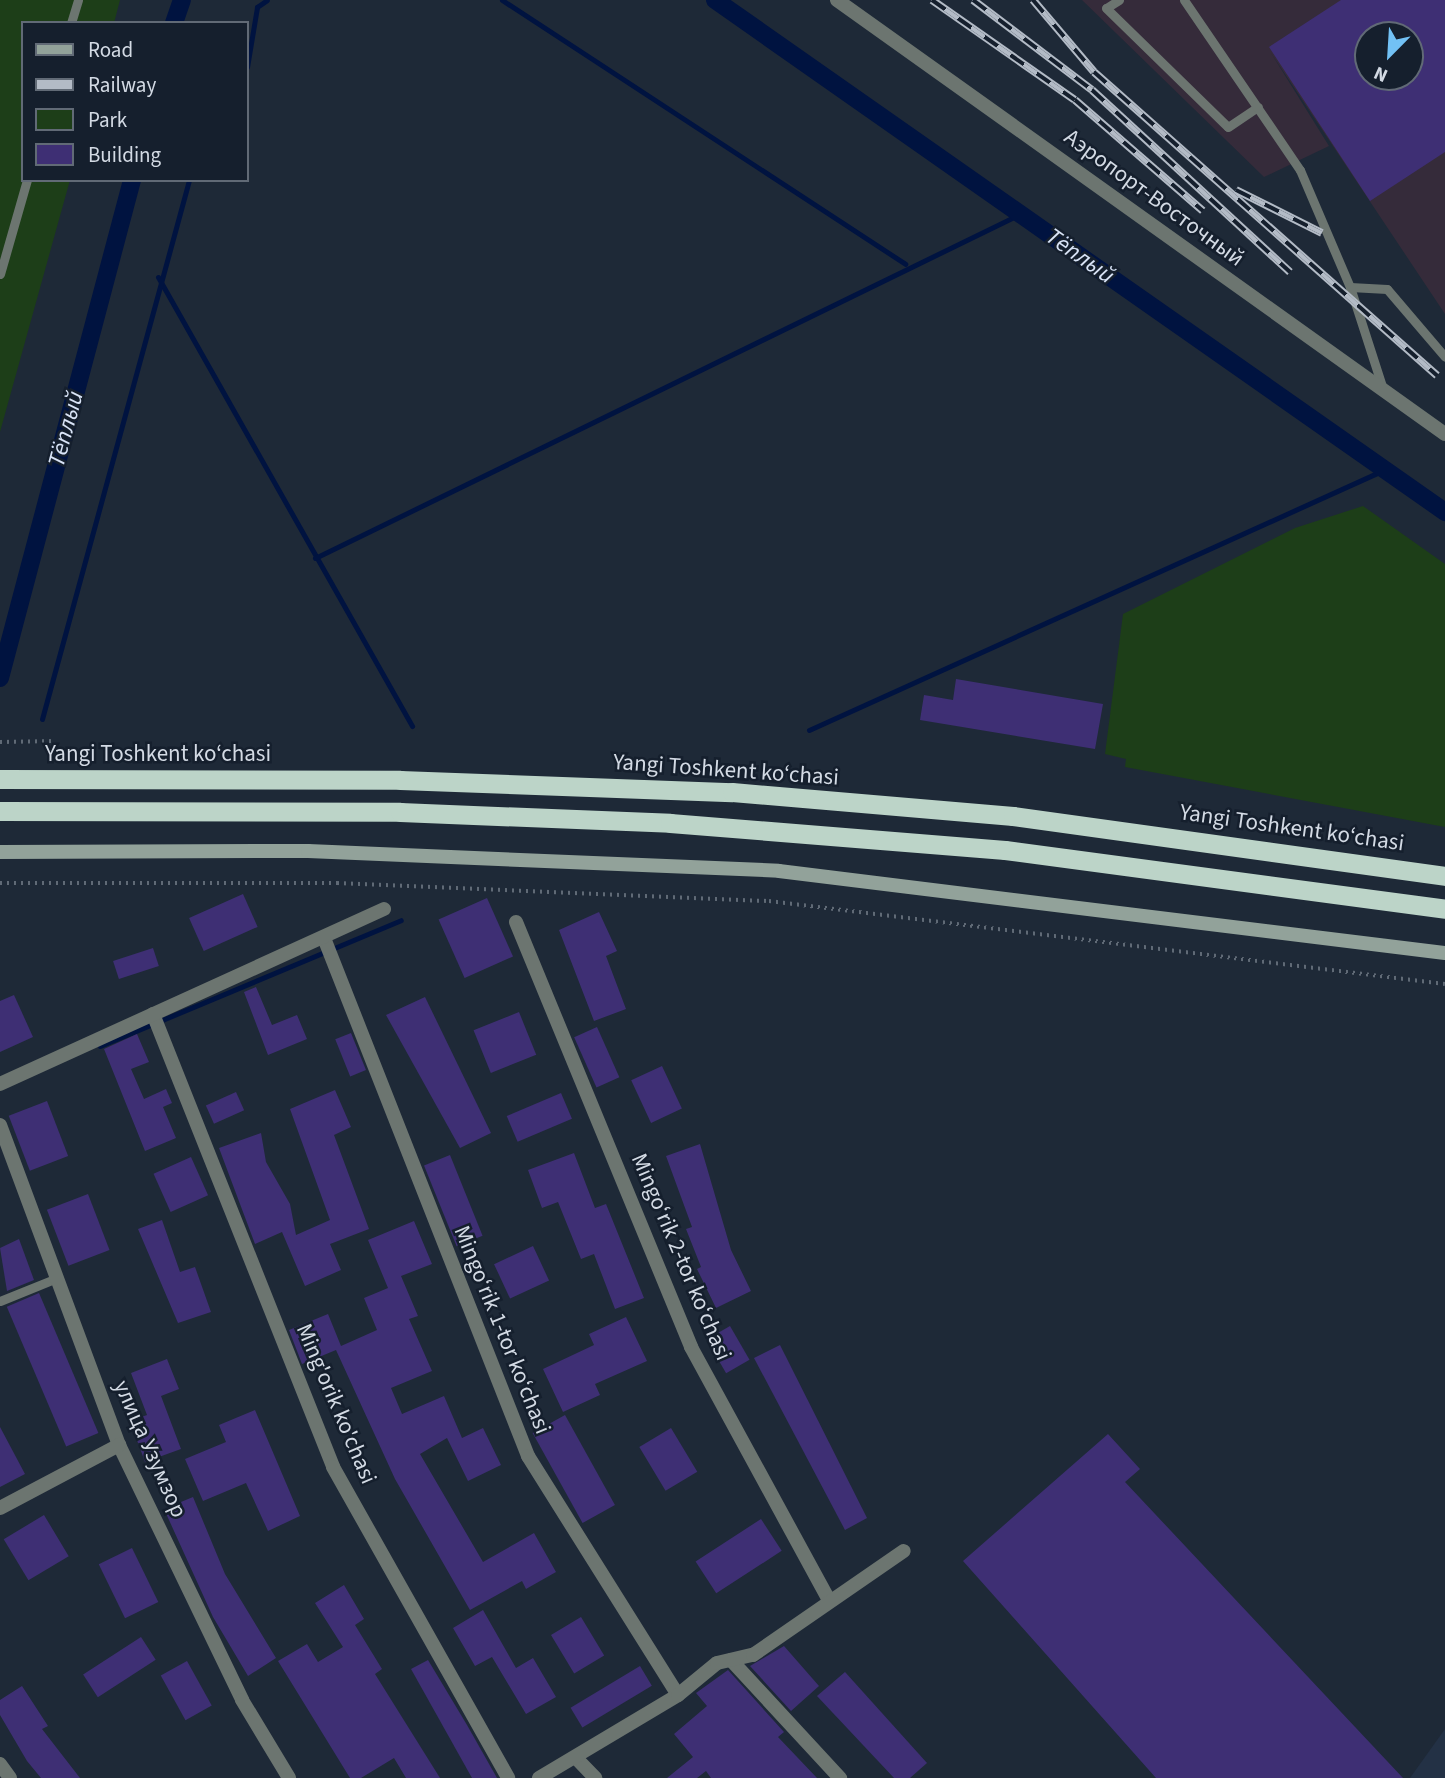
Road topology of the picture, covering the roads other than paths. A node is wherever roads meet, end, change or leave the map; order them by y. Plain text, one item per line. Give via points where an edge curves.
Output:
1 (78, 0) edge
2 (837, 0) edge
3 (1119, 0) edge
4 (1184, 0) edge
5 (72, 21) edge
6 (1258, 107) junction
7 (26, 182) edge
8 (0, 274) edge
9 (1350, 287) junction
10 (1445, 357) edge
11 (1384, 390) junction
12 (1445, 434) edge
13 (0, 779) edge
14 (0, 811) edge
15 (0, 852) edge
16 (1445, 876) edge
17 (384, 909) dead end
18 (1445, 909) edge
19 (516, 922) dead end
20 (324, 938) junction
21 (1445, 953) edge
22 (153, 1014) junction
23 (0, 1084) edge
24 (0, 1125) edge
25 (57, 1278) junction
26 (0, 1301) edge
27 (119, 1445) junction
28 (0, 1508) edge
29 (904, 1551) dead end
30 (828, 1598) junction
31 (732, 1660) junction
32 (678, 1695) junction
33 (576, 1758) junction
34 (0, 1764) edge
35 (9, 1778) edge
36 (289, 1778) edge
37 (508, 1778) edge
38 (539, 1778) edge
39 (595, 1778) edge
40 (840, 1778) edge

1 - 5 lane
2 - 11 street, Аэропорт-Восточный
3 - 6 lane via 1106,8 1228,127
4 - 6 lane
6 - 9 lane via 1300,170
7 - 8 lane
9 - 10 lane via 1387,289
9 - 11 lane
11 - 12 street, Аэропорт-Восточный
13 - 16 highway, Yangi Toshkent ko‘chasi via 400,780 732,792 1013,816
14 - 18 highway via 400,812 670,822 1005,850
15 - 21 main road via 322,852 779,871
17 - 20 street
19 - 30 street, Mingo‘rik 2-tor ko‘chasi via 691,1347
20 - 22 street
20 - 32 street, Mingo‘rik 1-tor ko‘chasi via 528,1456
22 - 23 street
22 - 37 street, Ming'orik ko'chasi via 333,1467
24 - 25 street, улица Узумзор
25 - 26 lane
25 - 27 street, улица Узумзор
27 - 28 street
27 - 36 street, улица Узумзор via 242,1700
29 - 30 street
30 - 31 street via 752,1656
31 - 32 street via 717,1663
31 - 40 street
32 - 33 street
33 - 38 street
33 - 39 street
34 - 35 street

